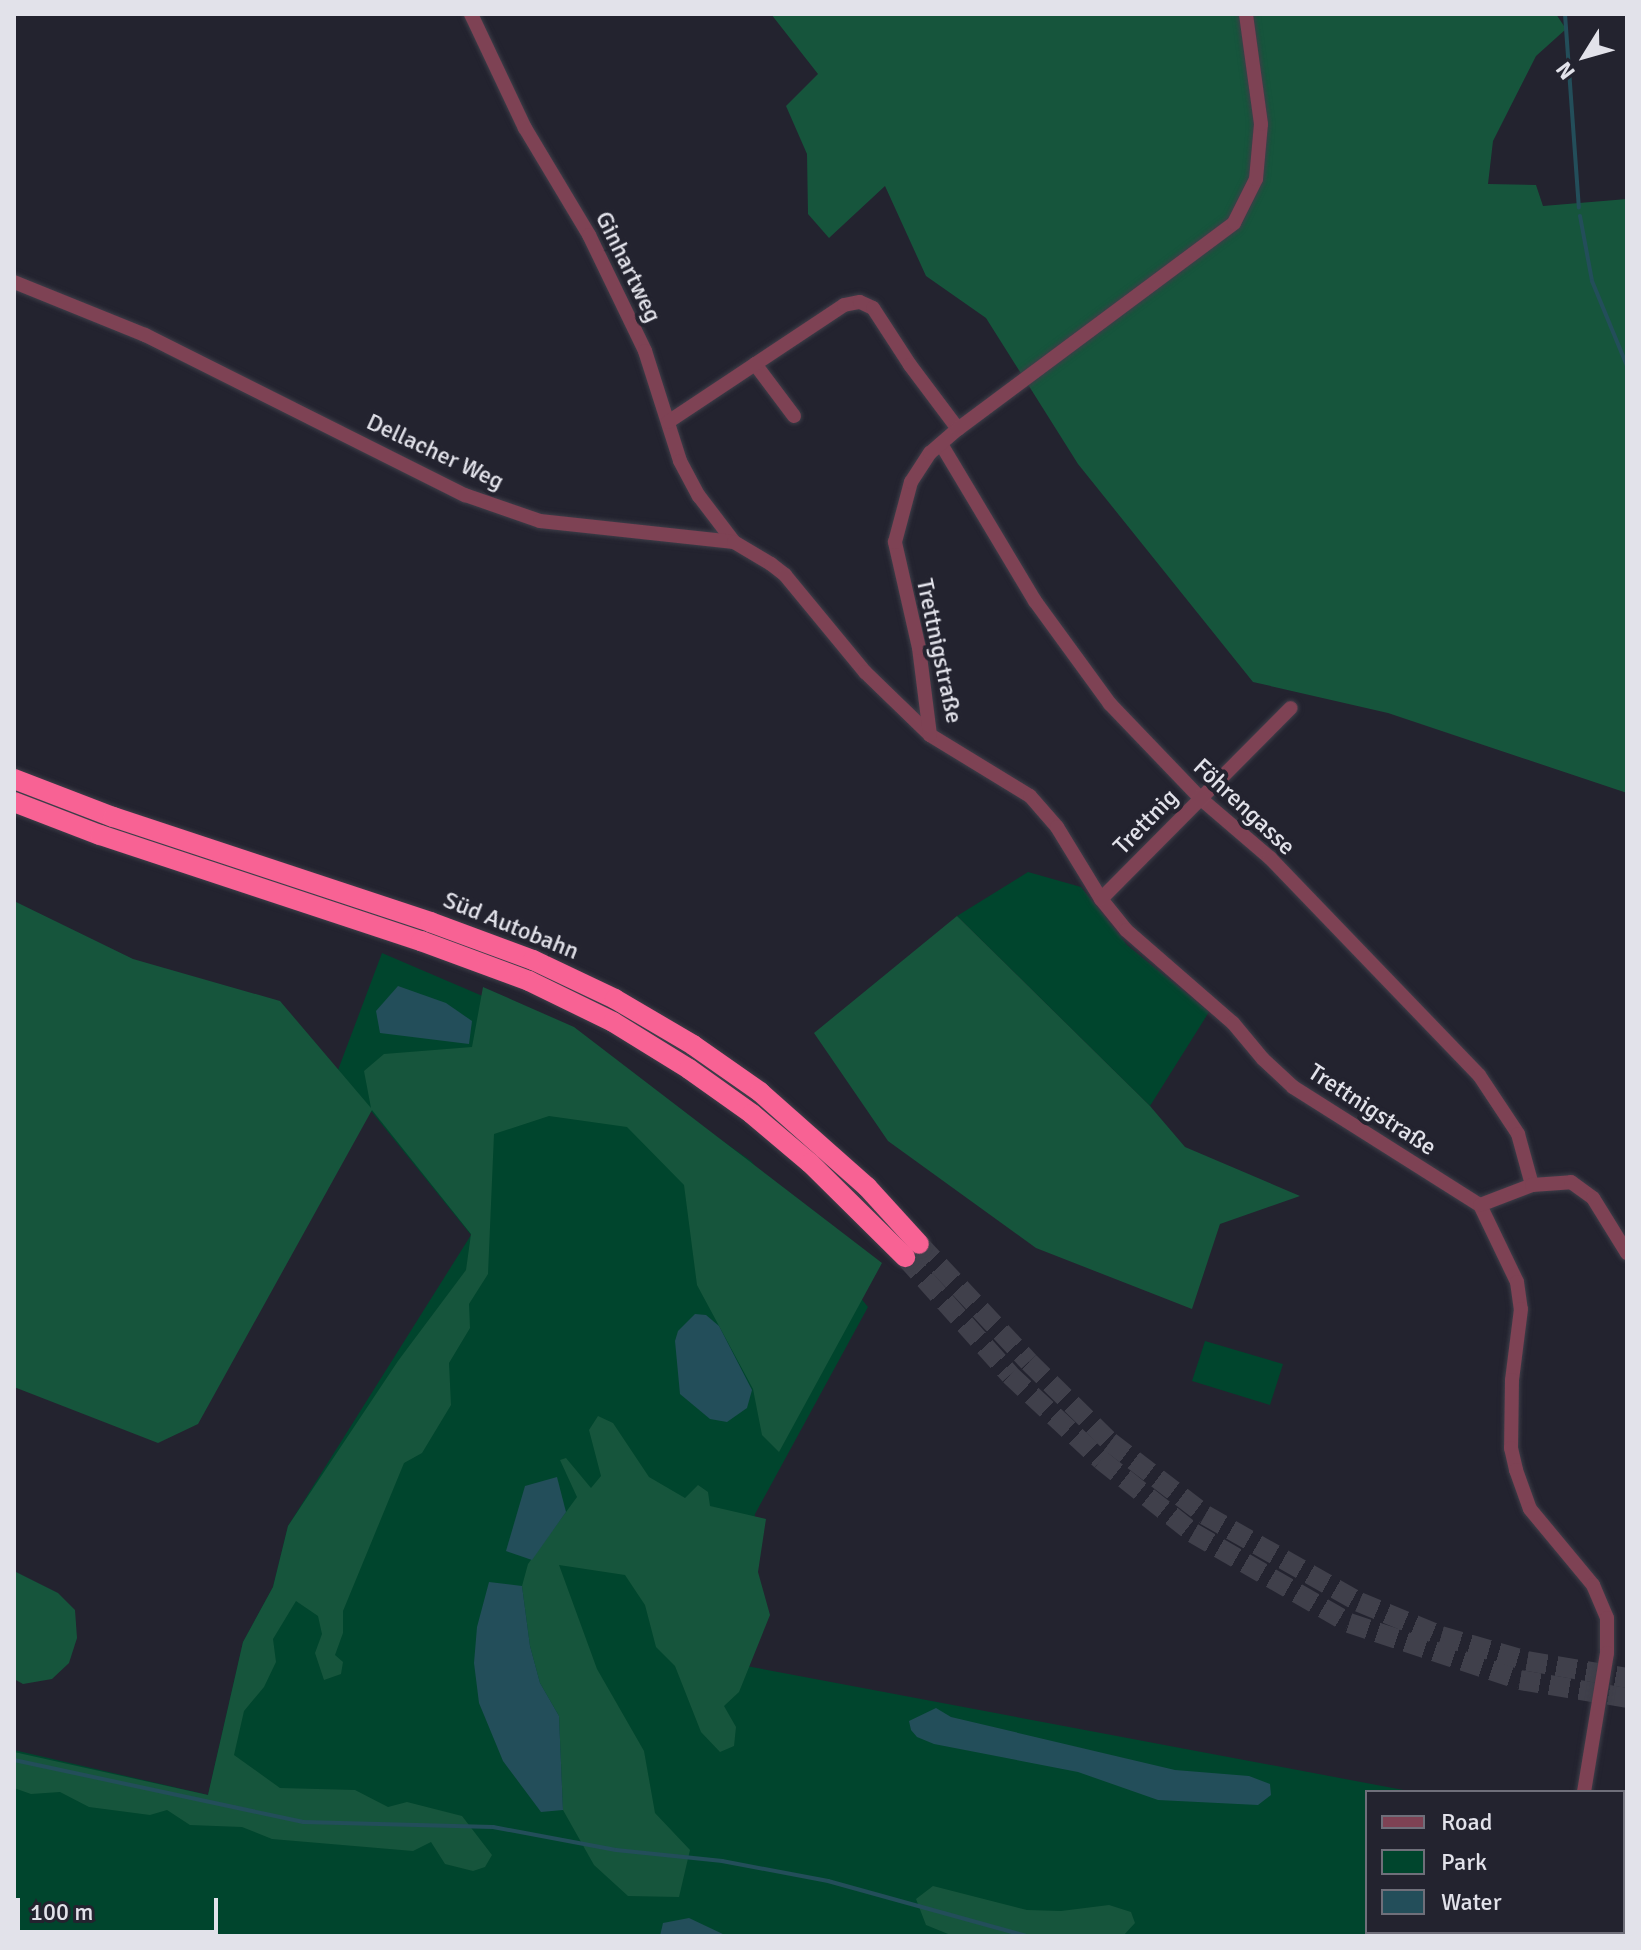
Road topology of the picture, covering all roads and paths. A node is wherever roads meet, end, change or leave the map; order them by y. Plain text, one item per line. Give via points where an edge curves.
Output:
1 (471, 14) edge
2 (1246, 14) edge
3 (14, 282) edge
4 (755, 364) junction
5 (794, 416) dead end
6 (668, 422) junction
7 (958, 429) junction
8 (941, 444) junction
9 (734, 542) junction
10 (1291, 708) dead end
11 (930, 735) junction
12 (14, 779) edge
13 (1200, 798) junction
14 (14, 802) edge
15 (1101, 899) junction
16 (1532, 1185) junction
17 (1480, 1205) junction
18 (1627, 1253) edge
19 (1584, 1790) edge

1 - 6 street, Ginhartweg via 525,128 595,248 645,351
2 - 7 street, Trettnigstraße via 1261,124 1256,179 1234,223
3 - 9 street, Dellacher Weg via 145,335 465,495 540,521
4 - 5 street
4 - 6 street
4 - 7 street via 844,305 867,304
6 - 9 street, Ginhartweg via 680,461 699,496
7 - 8 street, Trettnigstraße
8 - 11 street, Trettnigstraße via 911,482 895,542 919,648
8 - 13 street, Föhrengasse via 1009,561 1090,678
9 - 11 street, Dellacher Weg via 785,575 865,672
10 - 13 street, Trettnig
11 - 15 street, Trettnigstraße via 1030,796 1057,827
12 - 14 highway, Süd Autobahn via 430,922 533,960 615,999 760,1092 867,1187 912,1250 752,1114 613,1022 529,981 421,941
13 - 15 street, Trettnig
13 - 16 street, Föhrengasse via 1270,858 1479,1075 1518,1134
15 - 17 street, Trettnigstraße via 1138,943 1233,1023 1293,1087
16 - 17 street
16 - 18 street via 1571,1182 1593,1198
17 - 19 street via 1517,1282 1521,1309 1512,1380 1511,1448 1516,1470 1530,1509 1593,1585 1607,1618 1607,1653

